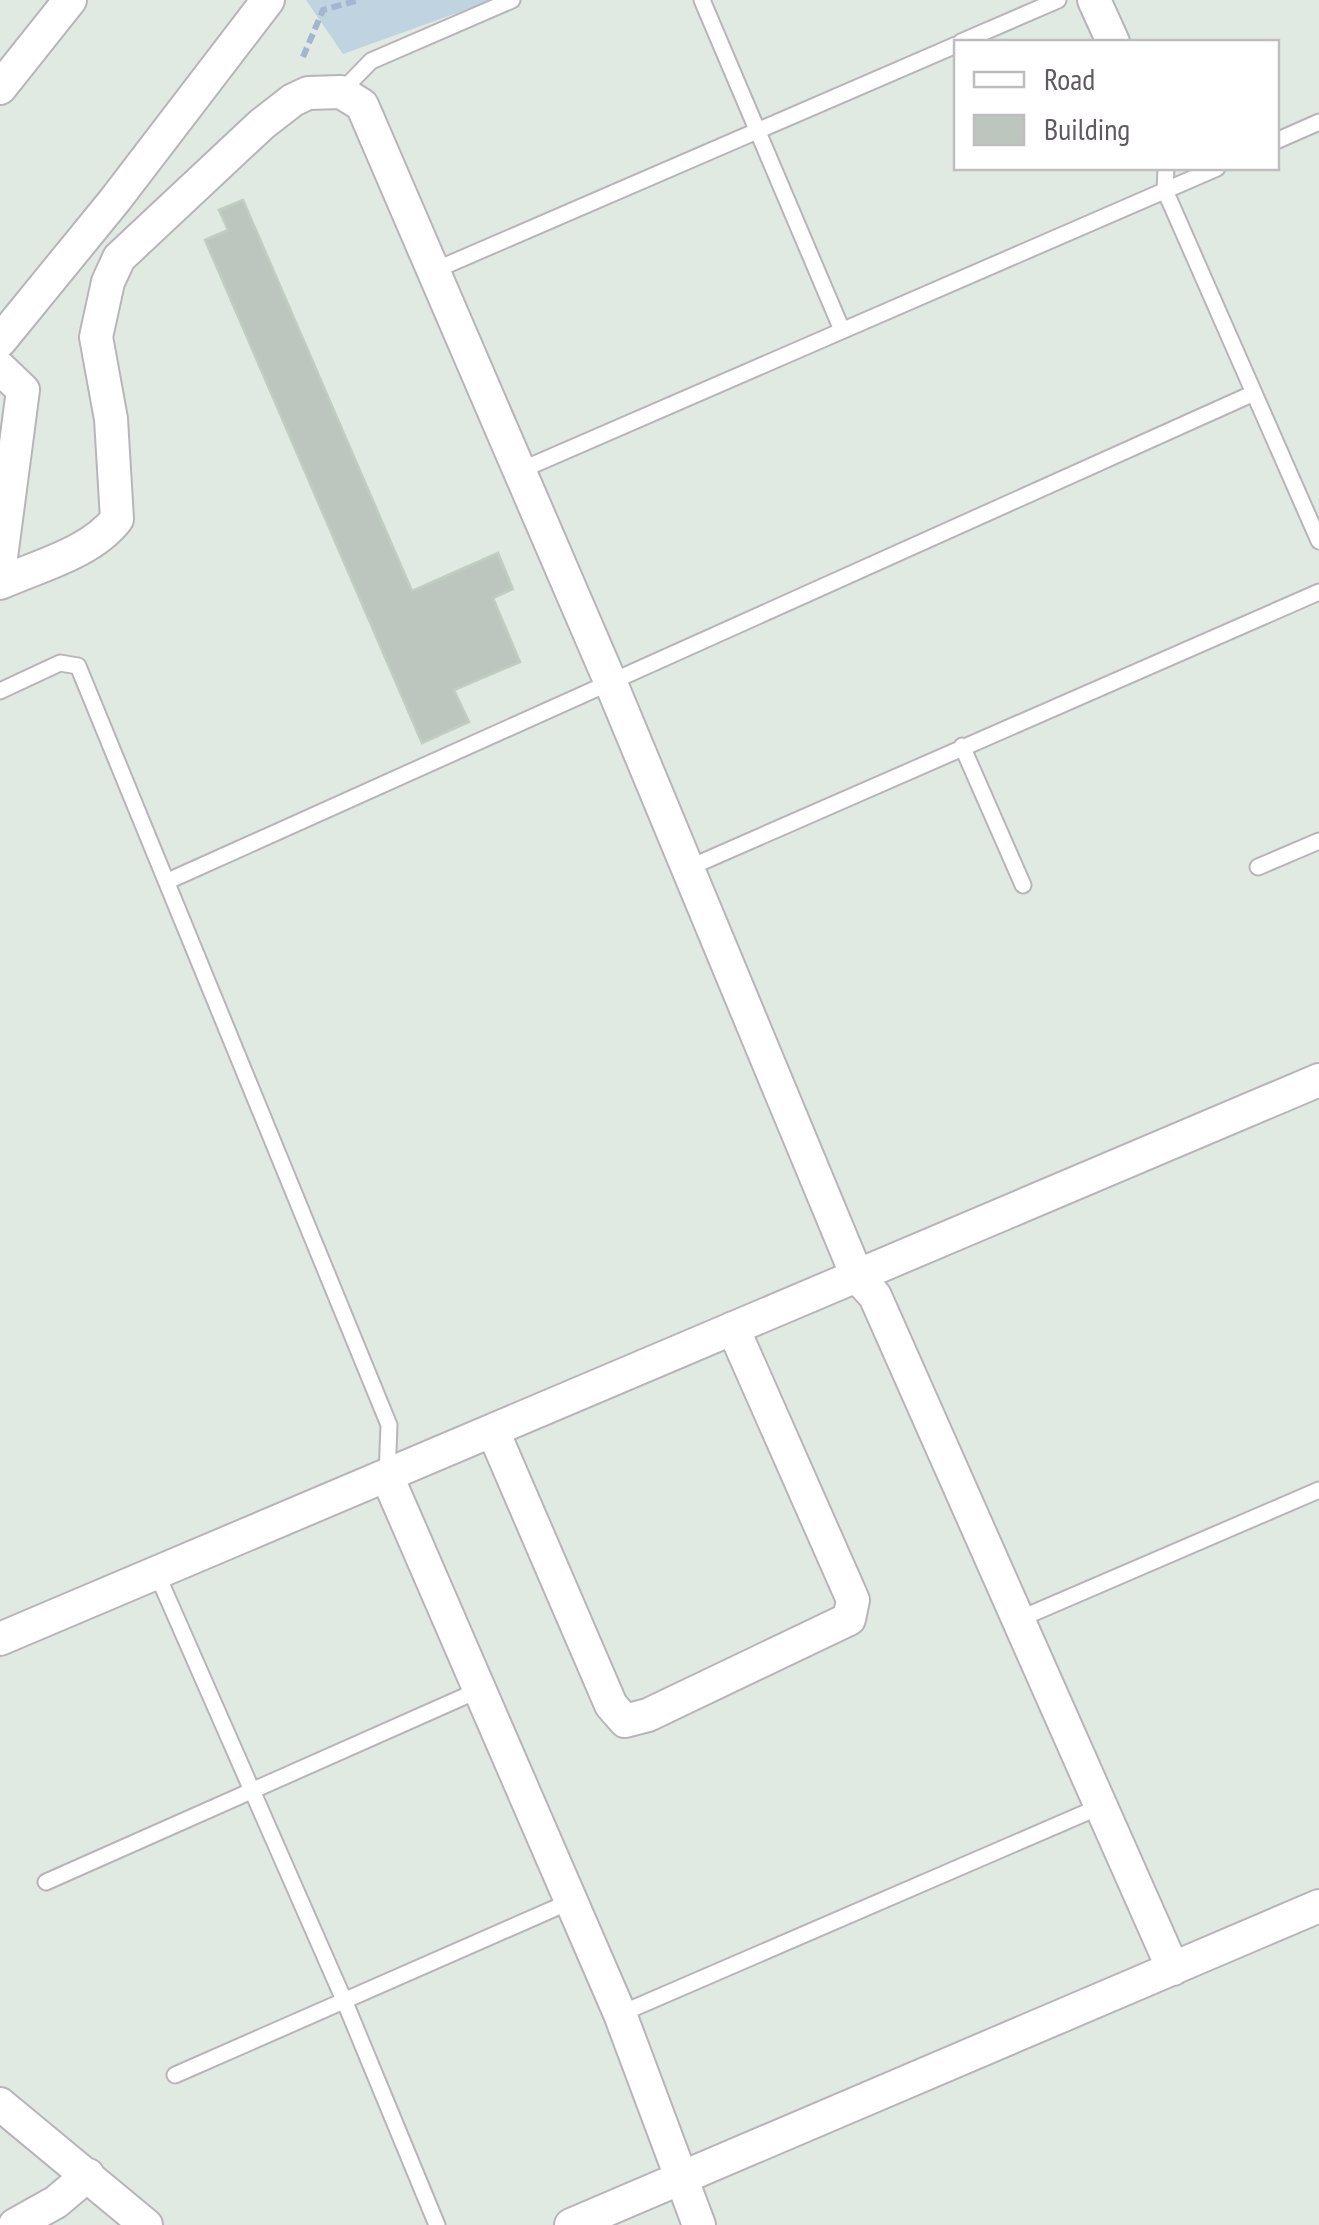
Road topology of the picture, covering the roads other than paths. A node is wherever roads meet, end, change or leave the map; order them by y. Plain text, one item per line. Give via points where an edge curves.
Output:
1 (70, 0) edge
2 (268, 0) edge
3 (512, 0) edge
4 (702, 0) edge
5 (1058, 0) edge
6 (1094, 0) edge
7 (968, 40) edge
8 (1112, 40) edge
9 (954, 46) edge
10 (0, 88) edge
11 (325, 92) junction
12 (1319, 122) edge
13 (758, 132) junction
14 (1279, 140) edge
15 (1166, 170) edge
16 (1212, 170) edge
17 (1165, 191) junction
18 (433, 271) junction
19 (842, 330) junction
20 (0, 341) edge
21 (0, 368) edge
22 (1254, 393) junction
23 (518, 472) junction
24 (1319, 541) edge
25 (0, 565) edge
26 (0, 583) edge
27 (1319, 592) edge
28 (610, 681) junction
29 (0, 691) edge
30 (962, 746) junction
31 (1319, 840) edge
32 (1258, 867) dead end
33 (686, 868) junction
34 (168, 881) junction
35 (1024, 885) dead end
36 (1319, 1080) edge
37 (857, 1276) junction
38 (733, 1328) junction
39 (492, 1432) junction
40 (387, 1476) junction
41 (1319, 1490) edge
42 (158, 1574) junction
43 (1017, 1620) junction
44 (0, 1639) edge
45 (479, 1690) junction
46 (250, 1792) junction
47 (1099, 1807) junction
48 (46, 1882) dead end
49 (569, 1902) junction
50 (1319, 1906) edge
51 (1172, 1969) junction
52 (344, 2000) junction
53 (620, 2014) junction
54 (175, 2075) dead end
55 (0, 2104) edge
56 (88, 2176) junction
57 (684, 2176) junction
58 (16, 2225) edge
59 (146, 2225) edge
60 (437, 2225) edge
61 (571, 2225) edge
62 (700, 2225) edge

1 - 10 street
2 - 20 street
3 - 11 lane via 371,61
4 - 13 lane
5 - 7 lane
6 - 8 street
9 - 13 lane
11 - 18 street via 362,105
11 - 26 street via 262,124 119,258 96,337 112,419 117,519 91,544
12 - 14 lane
13 - 18 lane
13 - 19 lane
15 - 17 lane
16 - 17 lane
17 - 19 lane
17 - 22 lane
18 - 23 street
19 - 23 lane
21 - 25 street via 22,390
22 - 24 lane
22 - 28 lane
23 - 28 street
27 - 30 lane
28 - 33 street
28 - 34 lane
29 - 34 lane via 60,663 78,666
30 - 33 lane
30 - 35 lane
31 - 32 lane
33 - 37 street
34 - 40 lane via 389,1425
36 - 37 street
37 - 38 street
37 - 43 street via 875,1296
38 - 39 street
38 - 39 street via 852,1600 849,1619 648,1715 625,1721 610,1705
39 - 40 street
40 - 42 street
40 - 45 street
41 - 43 lane
42 - 44 street
42 - 46 lane
43 - 47 street
45 - 46 lane
45 - 49 street
46 - 48 lane
46 - 52 lane
47 - 51 street
47 - 53 lane
49 - 52 lane
49 - 53 street
50 - 51 street
51 - 57 street
52 - 54 lane
52 - 60 lane
53 - 57 street
55 - 56 street
56 - 58 street
56 - 59 street
57 - 61 street
57 - 62 street

